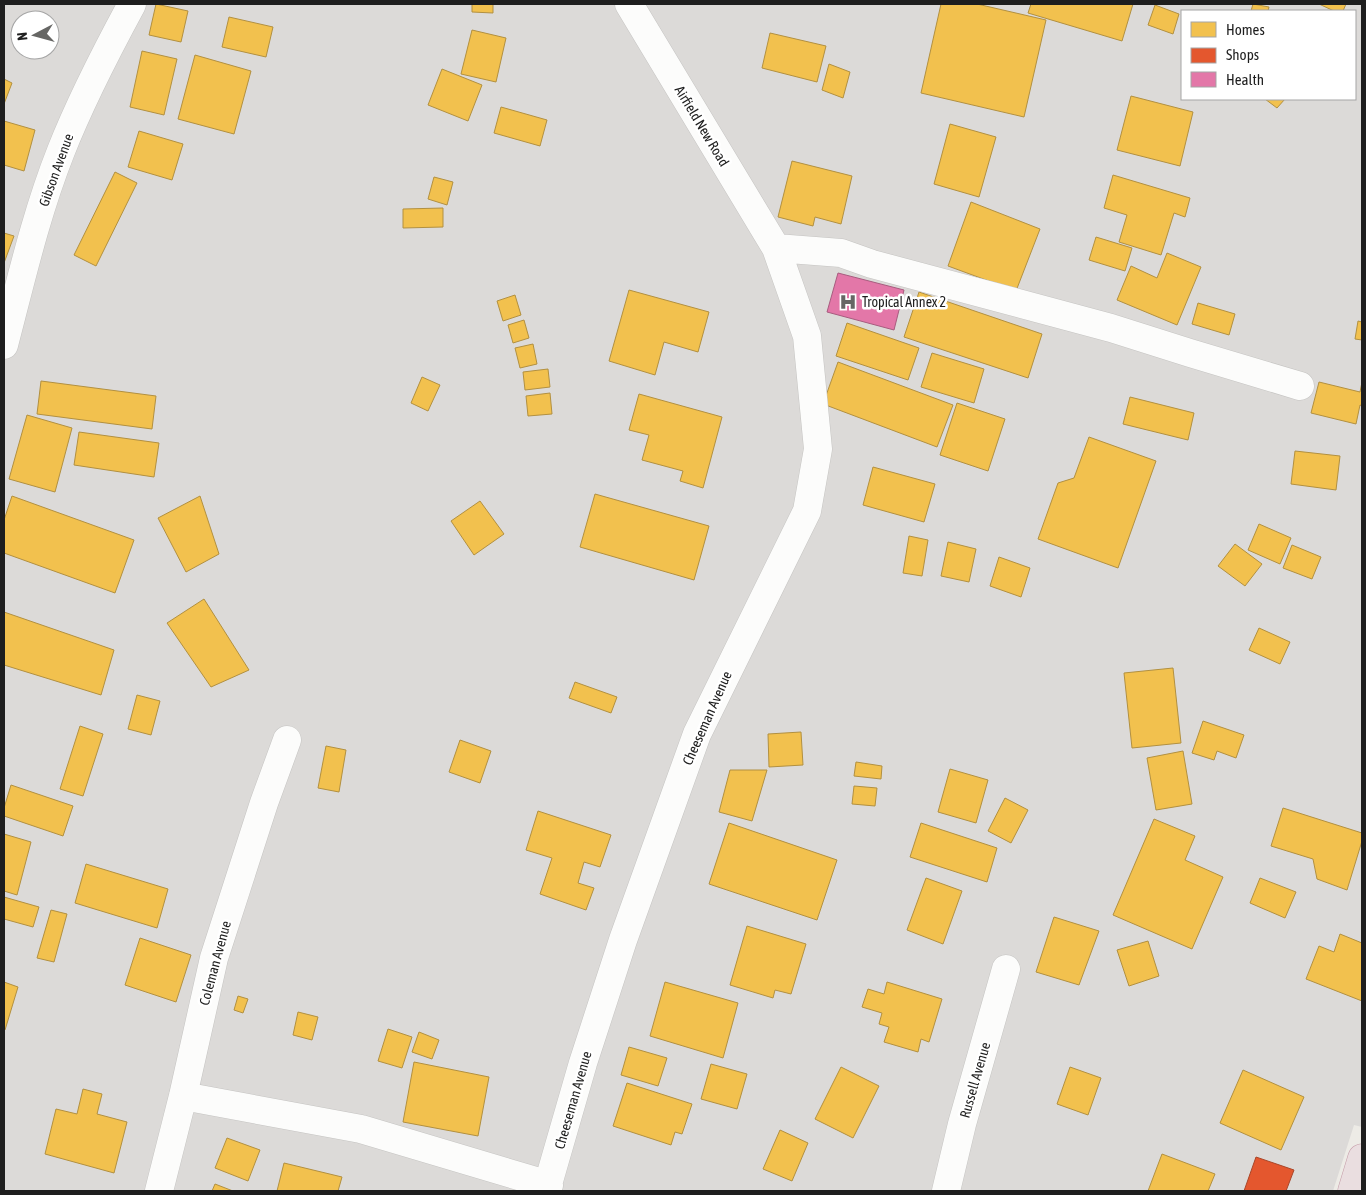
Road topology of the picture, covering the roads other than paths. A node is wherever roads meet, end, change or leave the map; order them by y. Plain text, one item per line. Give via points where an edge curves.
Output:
1 (132, 4) edge
2 (629, 4) edge
3 (776, 248) junction
4 (4, 345) edge
5 (1300, 386) dead end
6 (287, 740) dead end
7 (1006, 969) dead end
8 (183, 1096) junction
9 (1362, 1158) edge
10 (548, 1188) edge
11 (159, 1191) edge
12 (946, 1191) edge
13 (1352, 1191) edge

1 - 4 street, Gibson Avenue via 106,50 60,153 32,239
2 - 3 street, Airfield New Road
3 - 5 street via 841,253 1111,328
3 - 10 street, Cheeseman Avenue via 807,336 818,450 808,511 696,734 623,940 583,1063
6 - 8 street, Coleman Avenue via 214,958
7 - 12 street, Russell Avenue
8 - 10 street via 361,1129
8 - 11 street, Coleman Avenue
9 - 13 highway

